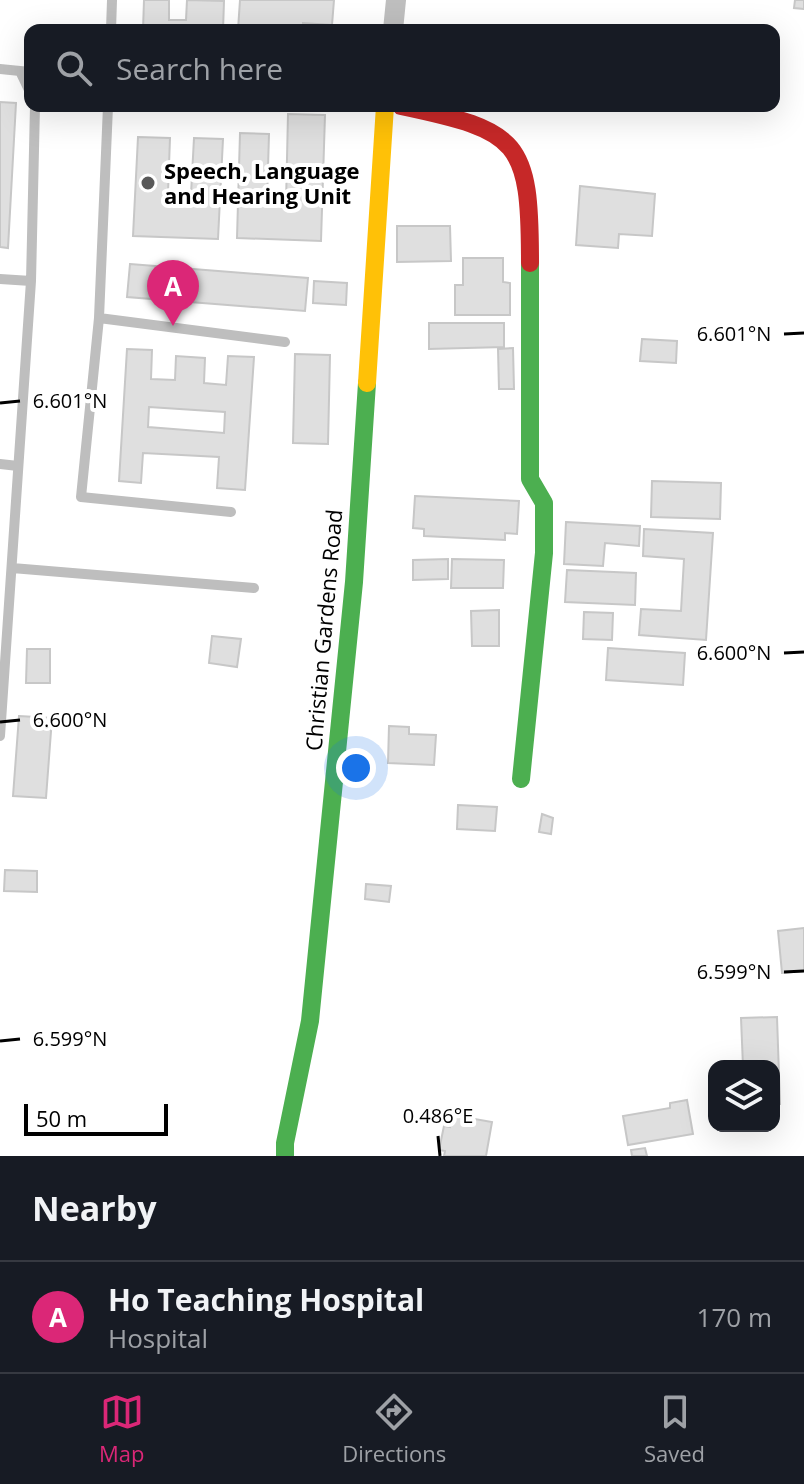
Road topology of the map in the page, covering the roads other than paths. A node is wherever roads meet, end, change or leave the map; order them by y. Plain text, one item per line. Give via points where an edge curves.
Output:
1 (112, 0) edge
2 (396, 0) edge
3 (111, 24) edge
4 (394, 24) edge
5 (0, 69) edge
6 (24, 71) edge
7 (35, 112) edge
8 (108, 112) edge
9 (385, 112) edge
10 (424, 112) edge
11 (0, 279) edge
12 (31, 281) junction
13 (99, 318) junction
14 (285, 342) dead end
15 (0, 464) edge
16 (18, 466) junction
17 (231, 512) dead end
18 (12, 568) junction
19 (254, 588) dead end
20 (0, 736) edge
21 (521, 779) dead end
22 (285, 1156) edge

1 - 3 lane
2 - 4 street
5 - 6 lane
7 - 12 lane
8 - 13 lane
9 - 22 street, Christian Gardens Road via 354,582 310,1021
10 - 21 street via 484,128 512,145 526,179 530,479 544,503 544,553
11 - 12 lane
12 - 16 lane
13 - 14 lane
13 - 17 lane via 81,497
15 - 16 lane
16 - 18 lane
18 - 19 lane
18 - 20 lane

